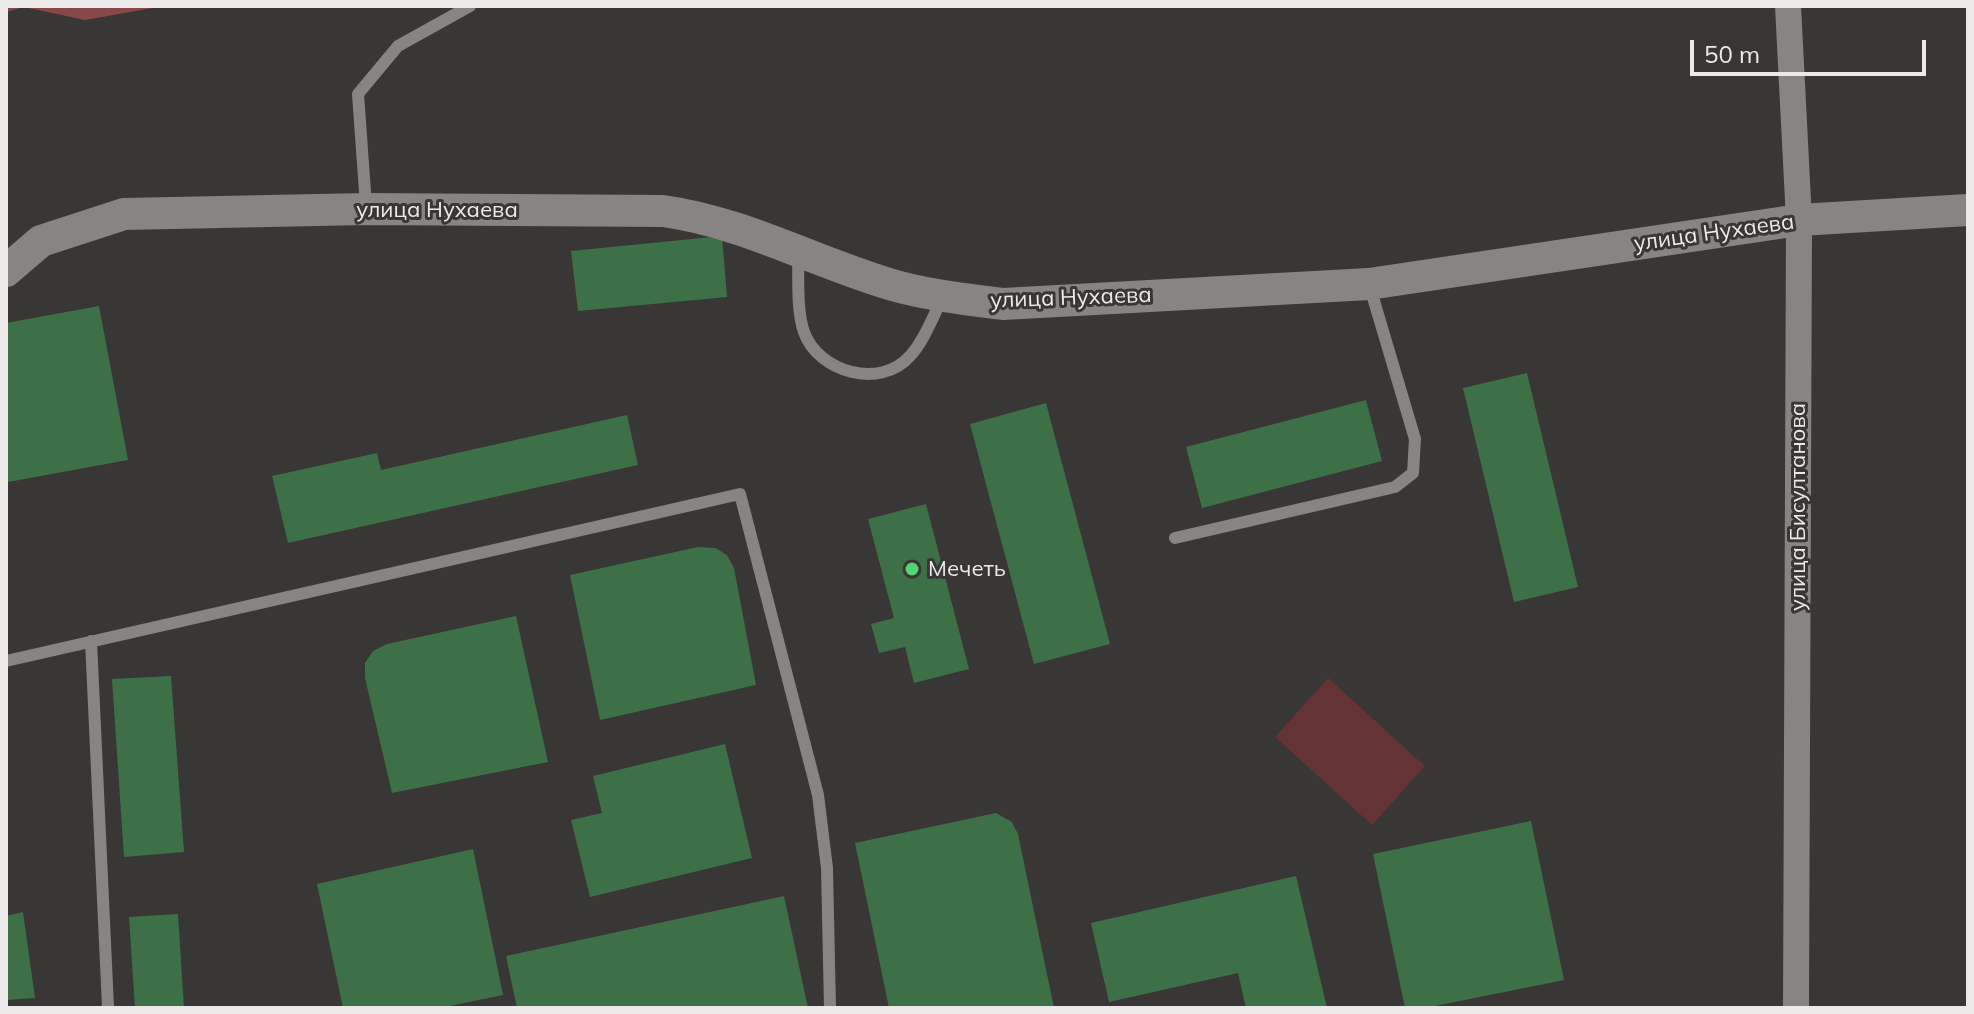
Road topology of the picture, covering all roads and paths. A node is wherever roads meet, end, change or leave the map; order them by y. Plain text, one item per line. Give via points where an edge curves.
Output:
1 (470, 6) edge
2 (1788, 6) edge
3 (366, 209) junction
4 (1968, 210) edge
5 (1799, 220) junction
6 (797, 249) junction
7 (6, 271) edge
8 (1369, 284) junction
9 (944, 297) junction
10 (1175, 538) dead end
11 (91, 641) junction
12 (6, 661) edge
13 (108, 1007) edge
14 (830, 1008) edge
15 (1796, 1008) edge

1 - 3 lane via 398,46 358,94
2 - 5 street, улица Бисултанова
3 - 6 street, улица Нухаева via 663,211 706,217
3 - 7 street, улица Нухаева via 124,214 41,241
4 - 5 street, улица Нухаева
5 - 8 street, улица Нухаева
5 - 15 street, улица Бисултанова
6 - 9 street, улица Нухаева via 887,283
6 - 9 lane via 802,329 818,356 845,370 893,370 911,355
8 - 9 street, улица Нухаева via 1003,304
8 - 10 lane via 1415,439 1413,473 1395,487
11 - 12 lane
11 - 13 lane
11 - 14 lane via 740,494 818,795 827,868

